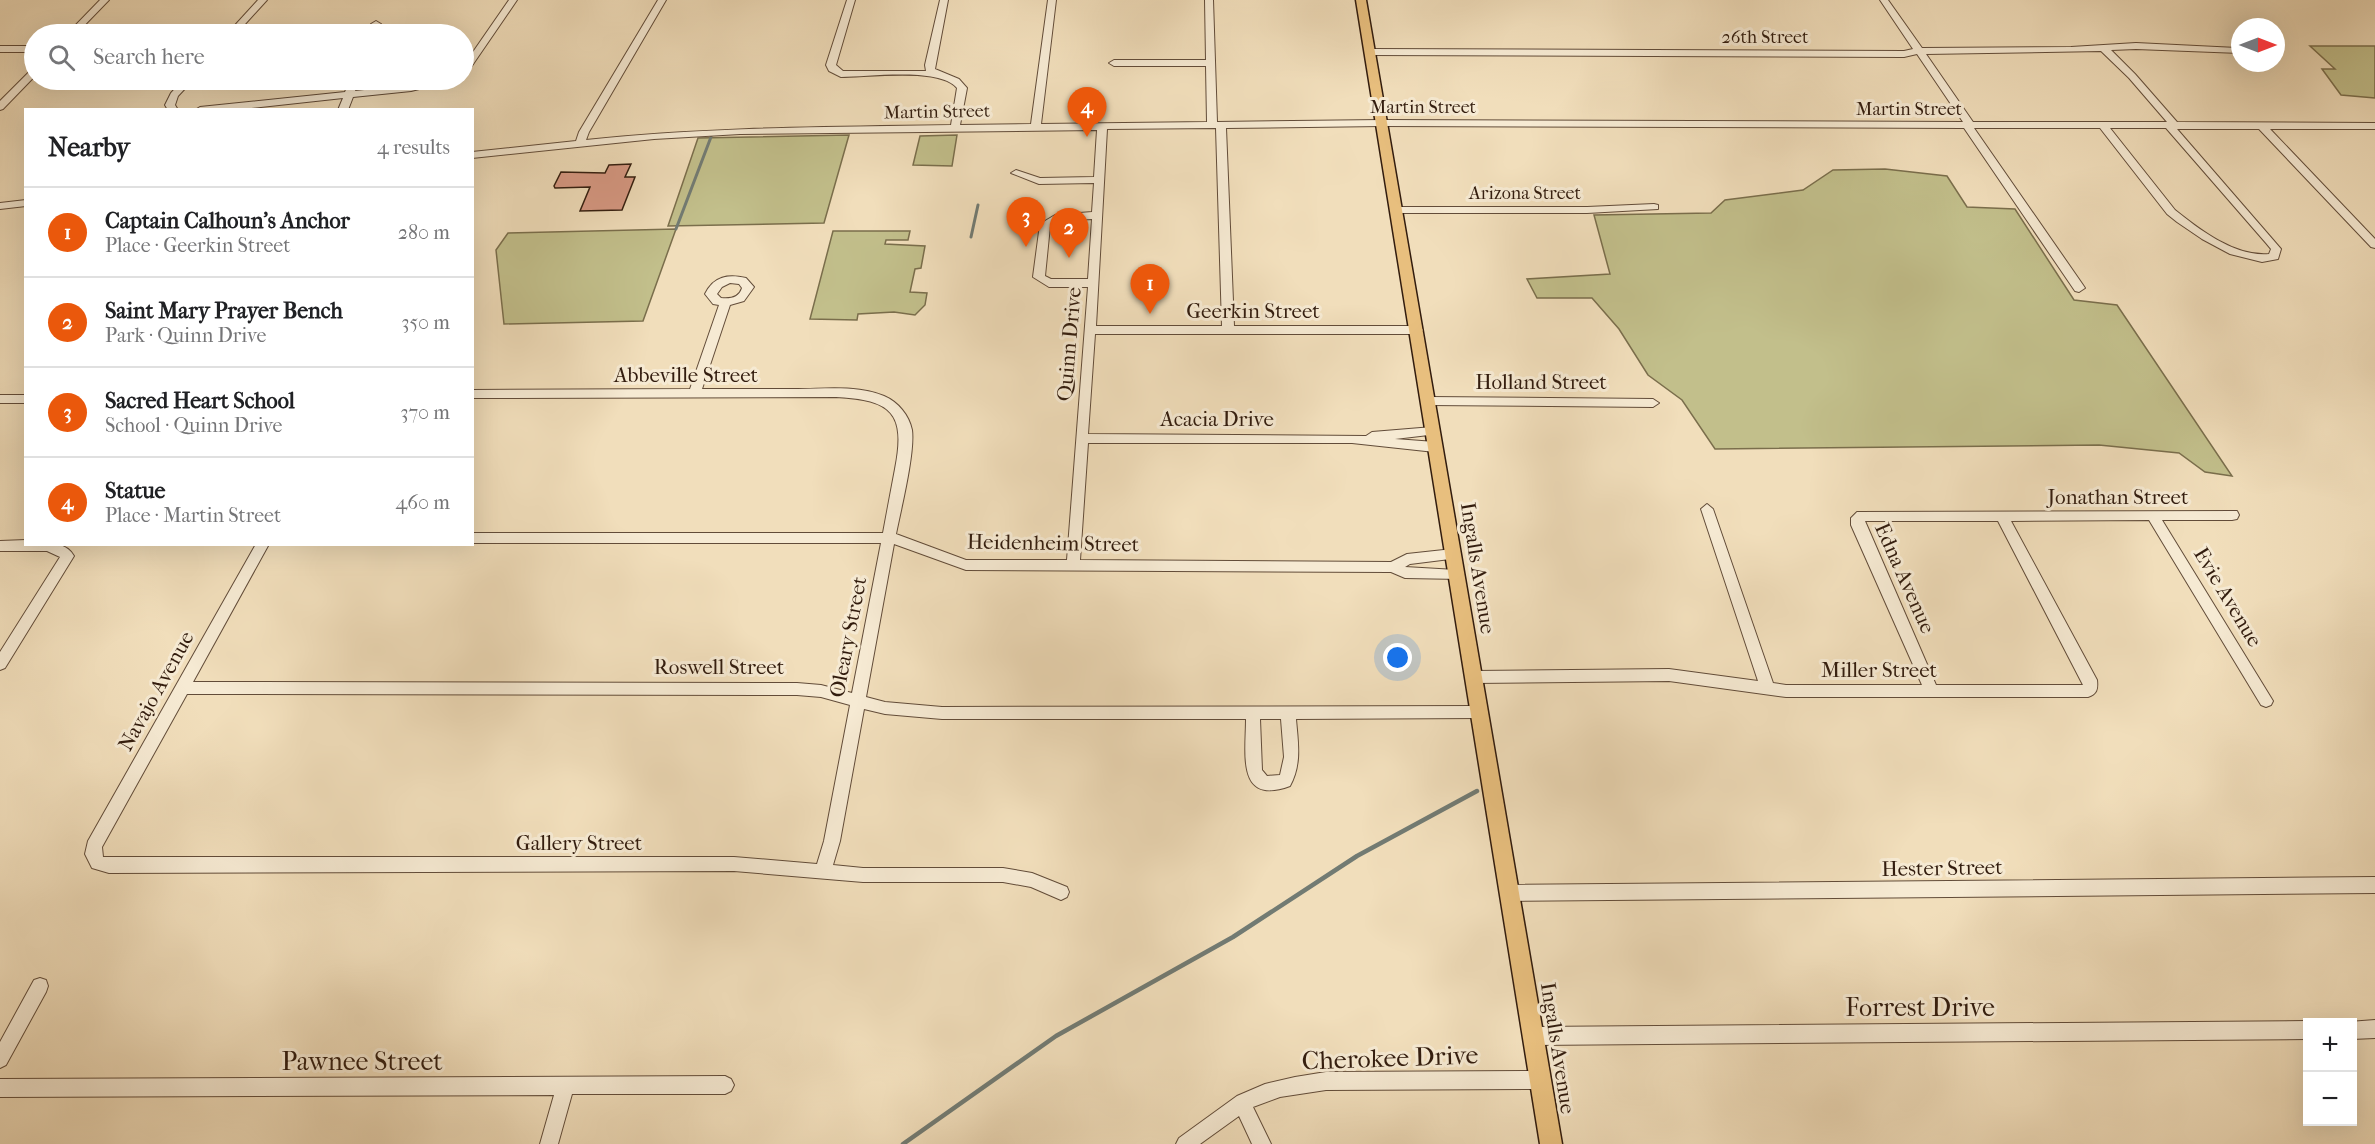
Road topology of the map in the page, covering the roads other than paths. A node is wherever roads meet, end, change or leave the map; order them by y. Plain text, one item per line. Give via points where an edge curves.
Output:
1 (105, 0) edge
2 (263, 0) edge
3 (513, 0) edge
4 (662, 0) edge
5 (851, 0) edge
6 (944, 0) edge
7 (1052, 0) edge
8 (1209, 0) edge
9 (1361, 0) edge
10 (1884, 0) edge
11 (81, 24) edge
12 (240, 24) edge
13 (2103, 48) junction
14 (0, 49) edge
15 (24, 49) edge
16 (1920, 51) junction
17 (2231, 51) edge
18 (1370, 52) junction
19 (474, 57) edge
20 (1114, 63) dead end
21 (1211, 63) junction
22 (931, 72) junction
23 (24, 84) edge
24 (180, 90) edge
25 (350, 90) edge
26 (390, 90) edge
27 (348, 94) junction
28 (0, 107) edge
29 (172, 108) edge
30 (218, 108) edge
31 (344, 108) edge
32 (1382, 123) junction
33 (1217, 125) junction
34 (1969, 125) junction
35 (1102, 126) junction
36 (2103, 126) junction
37 (2172, 126) junction
38 (2262, 126) junction
39 (2375, 126) edge
40 (1036, 127) junction
41 (956, 128) junction
42 (580, 144) junction
43 (474, 155) edge
44 (1016, 173) dead end
45 (1099, 180) junction
46 (24, 203) edge
47 (0, 206) edge
48 (1654, 207) dead end
49 (1396, 210) junction
50 (1097, 215) junction
51 (2375, 245) edge
52 (1094, 283) junction
53 (2079, 288) dead end
54 (725, 303) dead end
55 (1089, 330) junction
56 (1228, 330) junction
57 (1417, 330) junction
58 (474, 394) edge
59 (694, 394) junction
60 (0, 399) edge
61 (24, 399) edge
62 (1428, 401) junction
63 (1653, 403) dead end
64 (896, 411) joint
65 (1081, 438) junction
66 (1434, 439) junction
67 (1707, 509) dead end
68 (2232, 515) dead end
69 (2153, 516) junction
70 (2003, 517) junction
71 (474, 538) edge
72 (888, 538) junction
73 (0, 546) edge
74 (262, 546) edge
75 (1453, 554) junction
76 (1073, 565) junction
77 (1393, 567) junction
78 (1456, 576) junction
79 (0, 664) edge
80 (1474, 677) junction
81 (182, 688) junction
82 (1768, 689) junction
83 (1931, 690) junction
84 (2266, 701) dead end
85 (858, 702) junction
86 (1479, 712) junction
87 (1253, 713) junction
88 (1288, 713) junction
89 (95, 859) joint
90 (823, 872) junction
91 (2375, 885) edge
92 (1061, 892) dead end
93 (1509, 893) junction
94 (40, 986) dead end
95 (2375, 1029) edge
96 (2303, 1030) edge
97 (2357, 1030) edge
98 (1533, 1036) junction
99 (0, 1059) edge
100 (1540, 1080) junction
101 (566, 1085) junction
102 (725, 1085) dead end
103 (0, 1088) edge
104 (1242, 1104) junction
105 (549, 1144) edge
106 (1185, 1144) edge
107 (1262, 1144) edge
108 (1551, 1144) edge

1 - 11 street
2 - 12 street
3 - 19 street
4 - 42 street
5 - 22 street via 832,69 849,75
6 - 22 street
7 - 40 street
8 - 21 street
9 - 18 main road, Ingalls Avenue
10 - 16 street
13 - 16 street, 26th Street
13 - 17 street, 26th Street
13 - 37 street via 2132,76
14 - 15 street
16 - 18 street, 26th Street
16 - 34 street
18 - 32 main road, Ingalls Avenue
20 - 21 street
21 - 33 street
22 - 41 street via 961,83
23 - 28 street
24 - 29 street via 171,100
25 - 27 street
26 - 27 street
27 - 30 street
27 - 31 street
32 - 33 street, Martin Street
32 - 34 street, Martin Street
32 - 49 main road, Ingalls Avenue
33 - 35 street, Martin Street
33 - 56 street
34 - 36 street, Martin Street
34 - 53 street
35 - 40 street, Martin Street
35 - 45 street, Quinn Drive
36 - 37 street, Martin Street
36 - 37 street via 2184,223 2240,252 2263,258 2274,256 2276,249 2270,240
37 - 38 street, Martin Street
38 - 39 street, Martin Street
38 - 51 street
40 - 41 street, Martin Street via 1008,132
41 - 42 street, Martin Street via 740,131
42 - 43 street, Martin Street
44 - 45 street via 1038,181
45 - 50 street, Quinn Drive
46 - 47 street
48 - 49 street, Arizona Street
49 - 57 main road, Ingalls Avenue
50 - 52 street, Quinn Drive
50 - 52 street via 1055,218 1045,224 1039,277 1048,284
52 - 55 street, Quinn Drive
54 - 59 street
55 - 56 street, Geerkin Street
55 - 65 street, Quinn Drive
56 - 57 street, Geerkin Street
57 - 62 main road, Ingalls Avenue
58 - 59 street, Abbeville Street
59 - 64 street, Abbeville Street via 865,395
60 - 61 street
62 - 63 street, Holland Street
62 - 66 main road, Ingalls Avenue
64 - 72 street, Oleary Street via 906,430 905,450
65 - 66 street, Acacia Drive
65 - 76 street, Quinn Drive
66 - 75 main road, Ingalls Avenue
67 - 82 street
68 - 69 street, Jonathan Street
69 - 70 street, Jonathan Street
69 - 84 street, Evie Avenue
70 - 83 street, Edna Avenue via 1858,518
70 - 83 street, Miller Street via 2091,688 2079,692
71 - 72 street, Heidenheim Street
72 - 76 street, Heidenheim Street via 913,543 966,565
72 - 85 street, Oleary Street
73 - 79 street via 51,546 67,556
74 - 81 street, Navajo Avenue
75 - 77 street via 1407,559
75 - 78 main road, Ingalls Avenue
76 - 77 street, Heidenheim Street
77 - 78 street, Heidenheim Street via 1405,573
78 - 80 main road, Ingalls Avenue
80 - 82 street, Miller Street via 1669,675
80 - 86 main road, Ingalls Avenue
81 - 85 street, Roswell Street via 765,688 821,691
81 - 89 street, Navajo Avenue via 94,846
82 - 83 street, Miller Street
85 - 87 street, Roswell Street via 942,713
85 - 90 street, Oleary Street
86 - 88 street, Roswell Street
86 - 93 main road, Ingalls Avenue
87 - 88 street, Roswell Street
87 - 88 street via 1254,772 1262,782 1270,784 1285,781 1289,776
89 - 90 street, Gallery Street via 98,864 109,866 734,864
90 - 92 street, Gallery Street via 1003,875 1032,880
91 - 93 street, Hester Street
93 - 98 main road, Ingalls Avenue
94 - 99 street
95 - 97 street
96 - 98 street, Forrest Drive
98 - 100 main road, Ingalls Avenue
100 - 104 street, Cherokee Drive via 1326,1081 1264,1093
100 - 108 main road, Ingalls Avenue
101 - 102 street, Pawnee Street
101 - 103 street, Pawnee Street
101 - 105 street
104 - 106 street, Cherokee Drive
104 - 107 street

